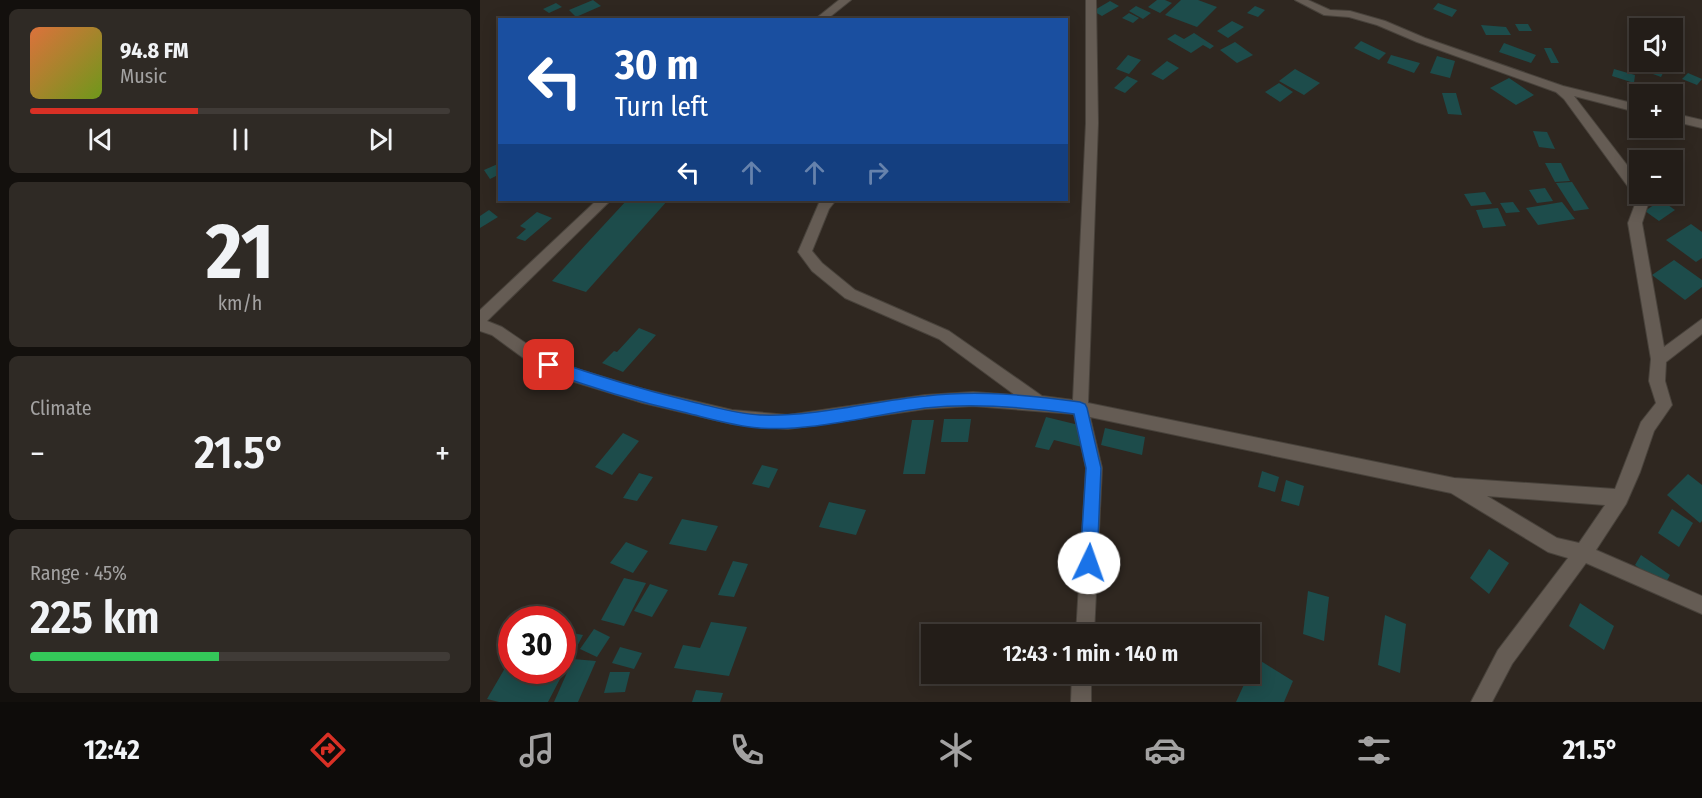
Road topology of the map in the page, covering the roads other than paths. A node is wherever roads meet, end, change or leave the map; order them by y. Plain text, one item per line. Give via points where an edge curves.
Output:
1 (846, 0) edge
2 (1091, 0) edge
3 (1300, 0) edge
4 (822, 18) edge
5 (1560, 89) junction
6 (1629, 106) edge
7 (1683, 120) edge
8 (1702, 124) edge
9 (1629, 178) edge
10 (604, 201) edge
11 (829, 201) edge
12 (1642, 204) edge
13 (480, 319) edge
14 (480, 325) edge
15 (1702, 325) edge
16 (1659, 359) junction
17 (1039, 403) junction
18 (1080, 408) junction
19 (1454, 486) junction
20 (1620, 498) junction
21 (1583, 553) junction
22 (1702, 605) edge
23 (1086, 624) edge
24 (1082, 684) edge
25 (1081, 702) edge
26 (1481, 702) edge

1 - 4 street
2 - 18 street via 1092,123
3 - 5 street via 1328,13 1350,14 1382,23
5 - 6 street
5 - 9 street
7 - 8 street
10 - 13 street
11 - 17 street via 805,252 817,267 850,294 944,334
12 - 16 street via 1635,223
14 - 17 street via 497,331 538,360 579,377 741,419 788,422 973,399
15 - 16 street
16 - 20 street via 1657,381 1664,405 1647,427
17 - 18 street
18 - 19 street
18 - 23 street via 1094,468
19 - 20 street
19 - 21 street via 1554,546
20 - 21 street
21 - 22 street
21 - 26 street via 1505,657
24 - 25 street

